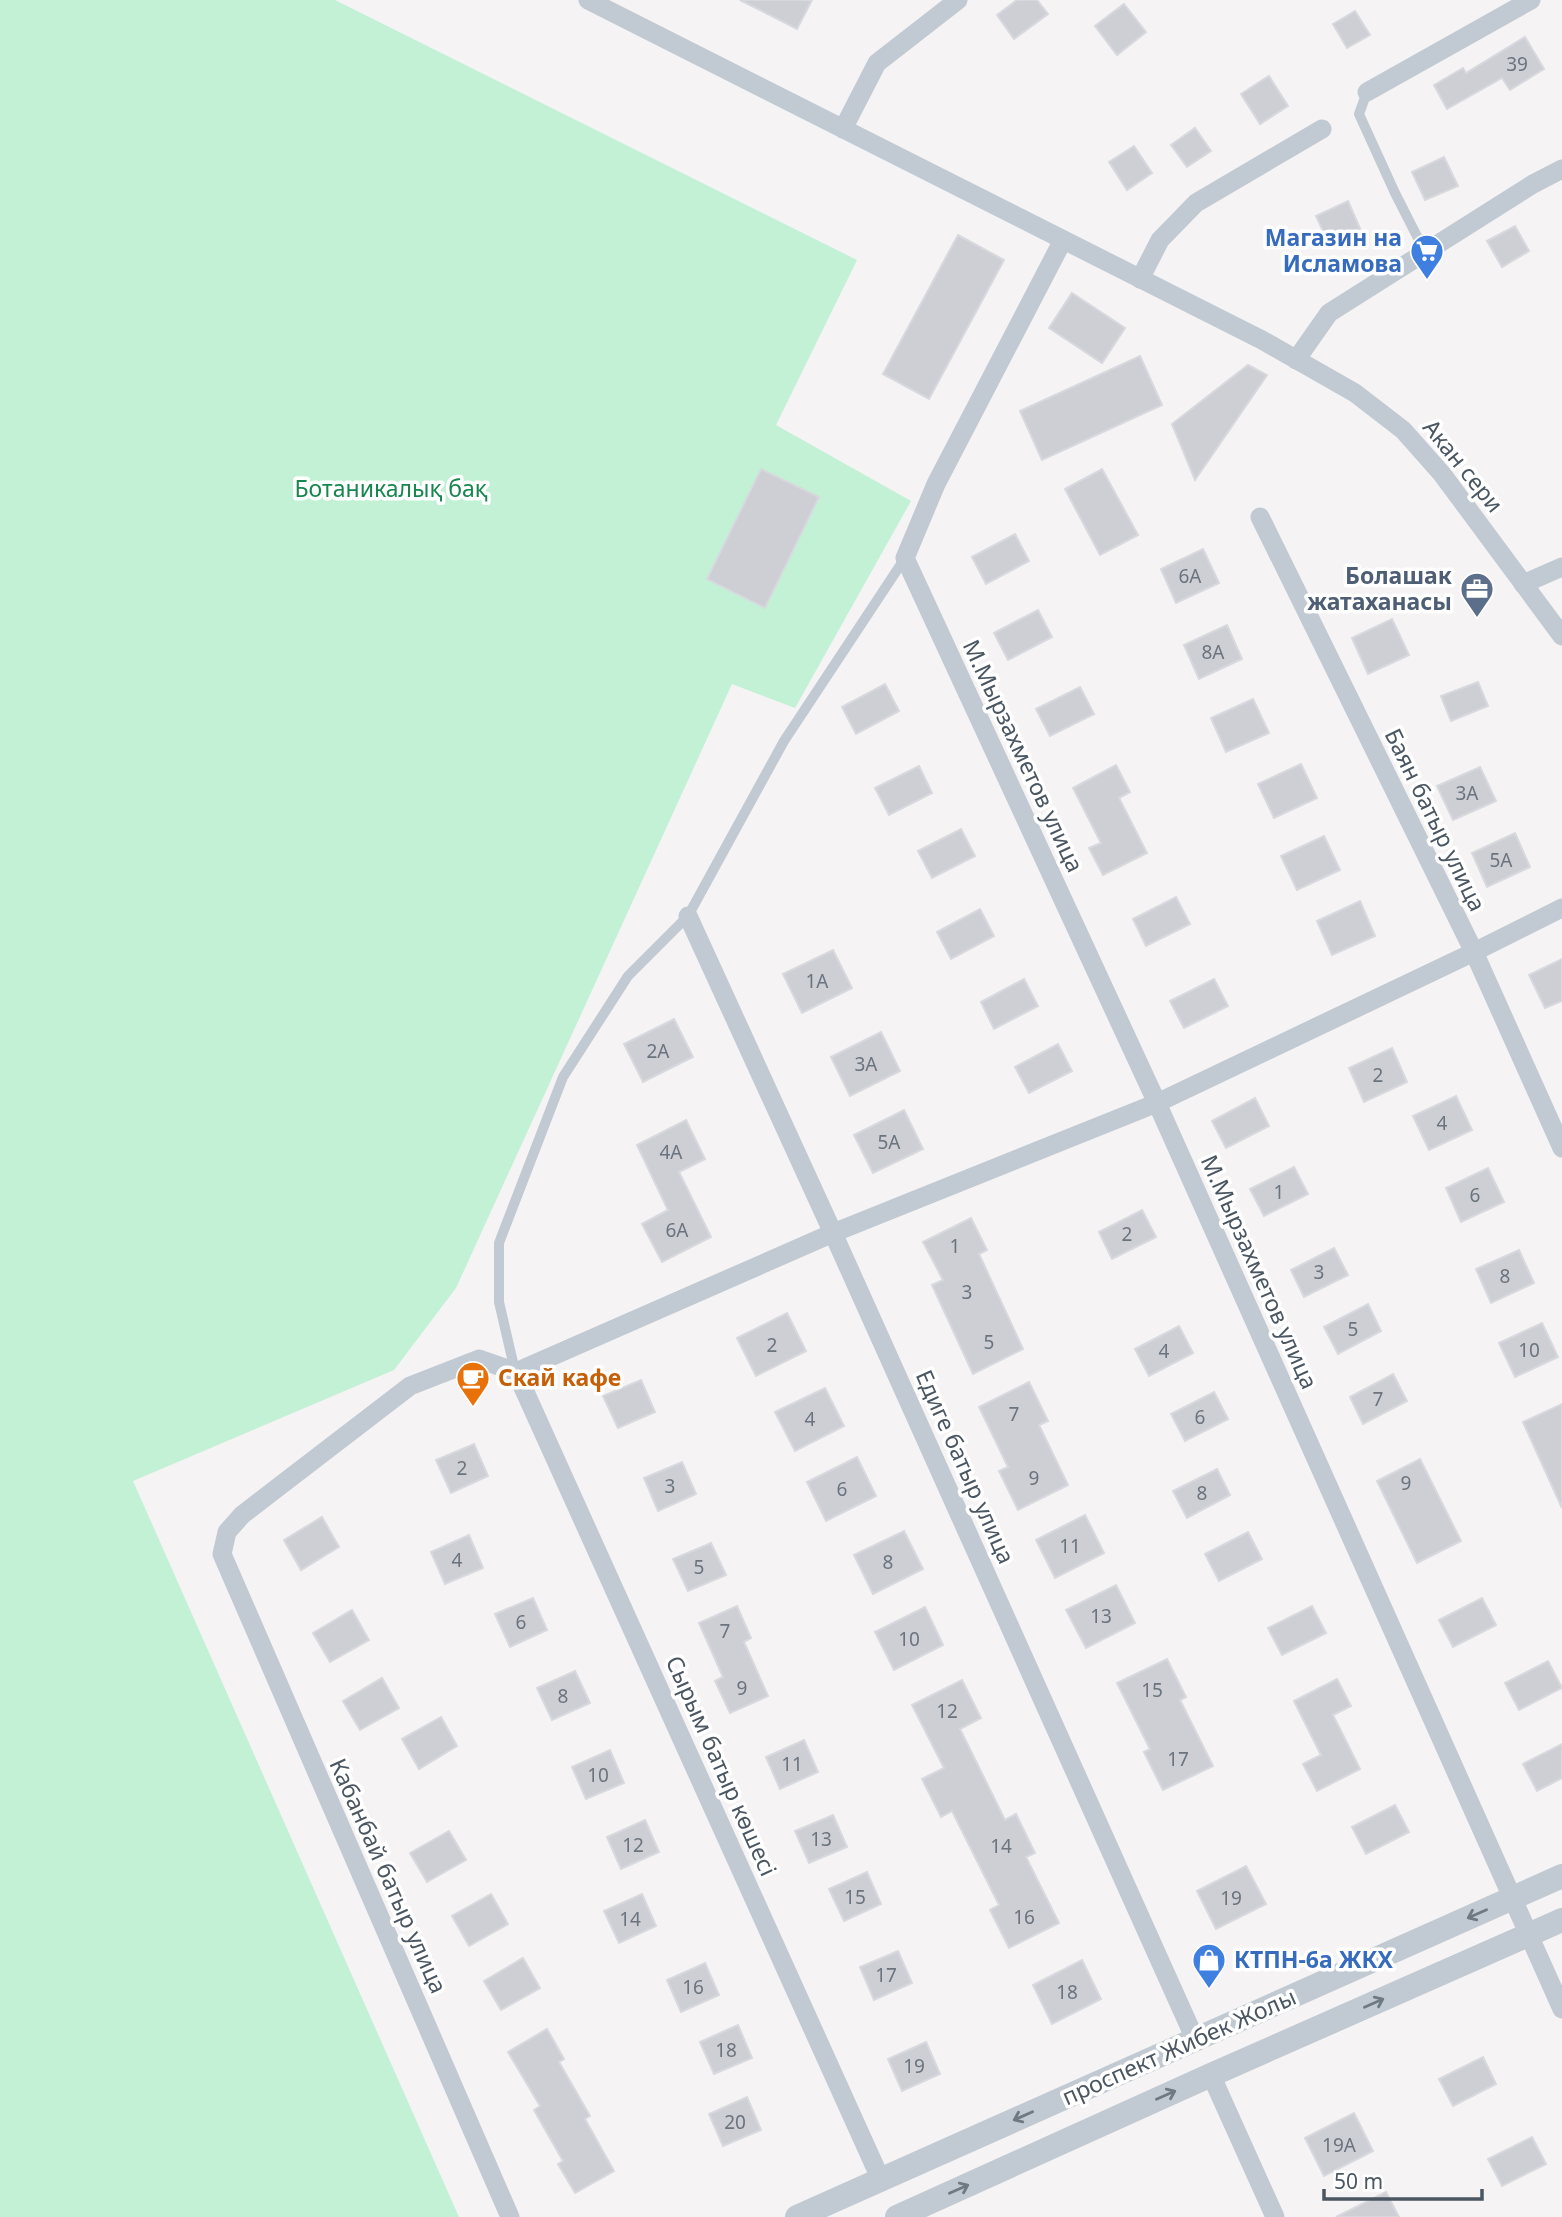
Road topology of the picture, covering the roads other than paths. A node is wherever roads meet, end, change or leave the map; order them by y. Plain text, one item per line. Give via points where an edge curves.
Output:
1 (588, 0) edge
2 (958, 0) edge
3 (1531, 0) edge
4 (1367, 92) joint
5 (843, 129) junction
6 (1322, 129) dead end
7 (1562, 169) edge
8 (1063, 240) junction
9 (1425, 252) junction
10 (1140, 279) junction
11 (1296, 360) junction
12 (1260, 517) dead end
13 (905, 558) junction
14 (1562, 567) edge
15 (1523, 584) junction
16 (1562, 636) edge
17 (1562, 908) edge
18 (688, 916) junction
19 (1474, 952) junction
20 (1157, 1103) junction
21 (1562, 1148) edge
22 (833, 1233) junction
23 (516, 1372) junction
24 (1562, 1876) edge
25 (1512, 1898) junction
26 (1562, 1920) edge
27 (1529, 1936) junction
28 (1562, 2009) edge
29 (1195, 2039) junction
30 (1211, 2075) junction
31 (881, 2180) junction
32 (510, 2217) edge
33 (797, 2217) edge
34 (898, 2217) edge
35 (1275, 2217) edge

1 - 5 street, Акан сери
2 - 5 street via 877,63
3 - 4 street
4 - 9 lane via 1359,114
5 - 8 street, Акан сери
6 - 10 street via 1196,203 1160,240
7 - 9 street
8 - 10 street, Акан сери
8 - 13 street via 936,484
9 - 11 street via 1329,313
10 - 11 street, Акан сери
11 - 15 street, Акан сери via 1355,393 1403,430 1442,474
12 - 19 street, Баян батыр улица
13 - 18 lane via 784,741
13 - 20 street, М.Мырзахметов улица
14 - 15 street
15 - 16 street, Акан сери
17 - 19 street
18 - 22 street, Едиге батыр улица
18 - 23 lane via 628,976 564,1077 499,1244 499,1302
19 - 20 street
19 - 21 street, Баян батыр улица
20 - 22 street
20 - 25 street, М.Мырзахметов улица
22 - 23 street
22 - 29 street, Едиге батыр улица
23 - 31 street, Сырым батыр көшесі
23 - 32 street, Кабанбай батыр улица via 479,1359 410,1386 242,1515 227,1532 222,1554
24 - 25 street, проспект Жибек Жолы
25 - 27 street, М.Мырзахметов улица
25 -> 29 street, проспект Жибек Жолы
26 - 27 street, проспект Жибек Жолы
27 - 28 street, М.Мырзахметов улица
30 -> 27 street, проспект Жибек Жолы
29 -> 31 street, проспект Жибек Жолы
34 -> 30 street, проспект Жибек Жолы
30 - 35 street
31 - 33 street, проспект Жибек Жолы

